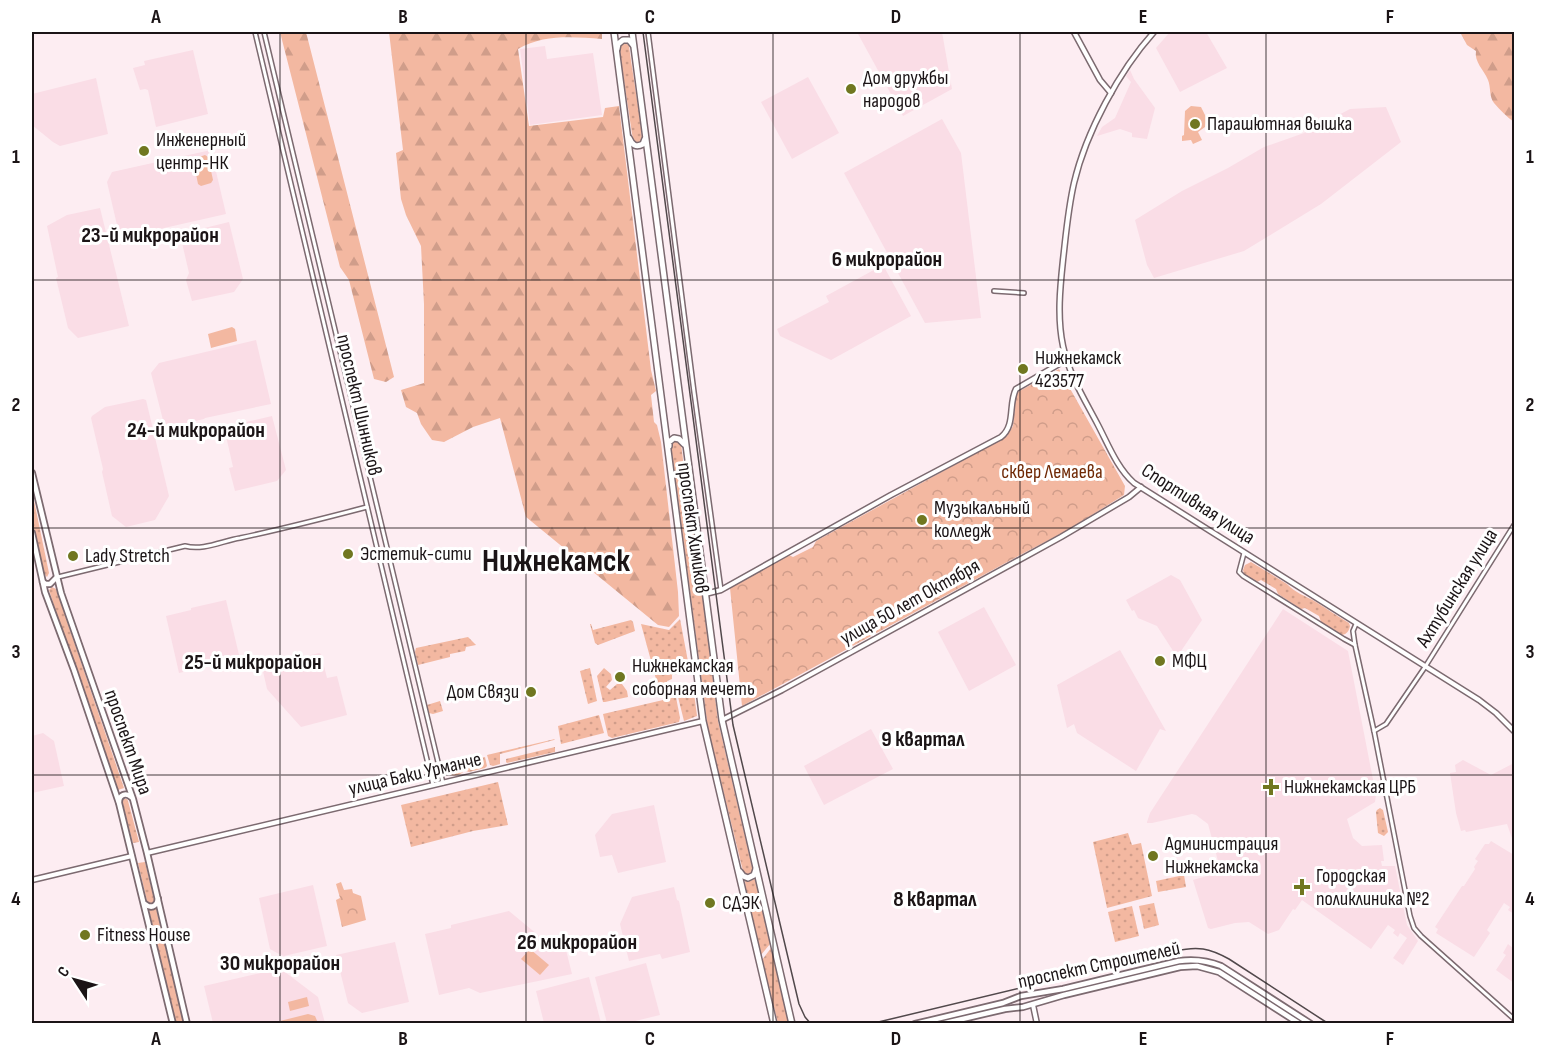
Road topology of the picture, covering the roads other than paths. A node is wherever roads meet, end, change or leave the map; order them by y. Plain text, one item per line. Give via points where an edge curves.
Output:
1 (255, 32) edge
2 (264, 32) edge
3 (614, 32) edge
4 (632, 32) edge
5 (648, 32) edge
6 (1074, 32) edge
7 (1154, 32) edge
8 (633, 46) junction
9 (616, 52) junction
10 (1110, 93) junction
11 (646, 136) junction
12 (628, 137) junction
13 (994, 291) dead end
14 (1024, 293) dead end
15 (1066, 360) junction
16 (686, 448) junction
17 (668, 450) junction
18 (32, 473) edge
19 (1141, 487) junction
20 (33, 488) edge
21 (367, 507) junction
22 (1515, 525) edge
23 (32, 535) edge
24 (1244, 553) junction
25 (56, 578) junction
26 (42, 580) junction
27 (721, 590) junction
28 (705, 594) junction
29 (1356, 624) junction
30 (1355, 645) junction
31 (1425, 667) junction
32 (722, 720) junction
33 (703, 721) junction
34 (1374, 731) junction
35 (1515, 731) edge
36 (443, 783) junction
37 (433, 785) junction
38 (133, 799) junction
39 (119, 803) junction
40 (147, 853) junction
41 (133, 856) junction
42 (756, 866) junction
43 (738, 868) junction
44 (32, 880) edge
45 (158, 898) junction
46 (144, 901) junction
47 (1046, 991) junction
48 (1021, 996) junction
49 (1049, 1000) junction
50 (1033, 1005) junction
51 (1023, 1007) junction
52 (1515, 1019) edge
53 (173, 1023) edge
54 (187, 1023) edge
55 (774, 1023) edge
56 (792, 1023) edge
57 (915, 1023) edge
58 (941, 1023) edge
59 (1037, 1023) edge
60 (1300, 1023) edge
61 (1311, 1023) edge

1 - 21 street, проспект Шинников
2 - 36 street, проспект Шинников
3 - 9 main road, проспект Химиков
4 - 8 main road, проспект Химиков
5 - 27 street
6 - 10 street
7 - 10 street, Спортивная улица
8 - 9 main road via 623,39
8 - 11 main road, проспект Химиков
9 - 12 main road, проспект Химиков
10 - 15 street, Спортивная улица via 1079,164 1066,227 1060,304
11 - 12 main road via 638,146
11 - 16 main road, проспект Химиков
12 - 17 main road, проспект Химиков
13 - 14 street
15 - 19 street, Спортивная улица via 1121,468
15 - 27 street via 1016,389 1009,426 1000,437
16 - 17 main road via 676,437
16 - 28 main road, проспект Химиков
17 - 33 main road, проспект Химиков
18 - 20 main road, проспект Мира
19 - 24 street, Спортивная улица
19 - 32 street, улица 50 лет Октября via 1052,541
20 - 25 main road, проспект Мира
21 - 25 street
21 - 37 street, проспект Шинников
22 - 31 street, Ахтубинская улица
23 - 26 main road, проспект Мира
24 - 29 street, Спортивная улица
24 - 30 street via 1239,572 1243,576
25 - 26 main road via 49,584
25 - 38 main road, проспект Мира
26 - 39 main road, проспект Мира
27 - 28 street
28 - 32 main road, проспект Химиков
29 - 30 street
29 - 31 street, Ахтубинская улица
30 - 34 street
31 - 34 street, Ахтубинская улица via 1386,724
31 - 35 street, Ахтубинская улица via 1485,704
32 - 42 main road, проспект Химиков
33 - 36 street, улица Баки Урманче
33 - 43 main road, проспект Химиков
34 - 52 street via 1414,927
36 - 37 street, улица Баки Урманче
37 - 40 street, улица Баки Урманче
38 - 39 main road via 124,794
38 - 40 main road, проспект Мира
39 - 41 main road, проспект Мира
40 - 41 main road, улица Баки Урманче
40 - 45 main road, проспект Мира
41 - 44 street
41 - 46 main road, проспект Мира
42 - 43 main road via 754,875 748,878
42 - 56 main road, проспект Химиков
43 - 55 main road, проспект Химиков
45 - 46 main road via 152,907
45 - 54 main road, проспект Мира
46 - 53 main road, проспект Мира
47 - 48 main road, проспект Строителей
47 - 49 main road via 1051,995
47 - 61 main road, проспект Строителей via 1179,961 1205,961 1228,970
48 - 51 main road via 1017,1004
48 - 57 main road, проспект Строителей
49 - 50 main road, проспект Строителей
49 - 60 main road, проспект Строителей via 1197,966 1225,975
50 - 51 main road, проспект Строителей
50 - 59 street
51 - 58 main road, проспект Строителей

